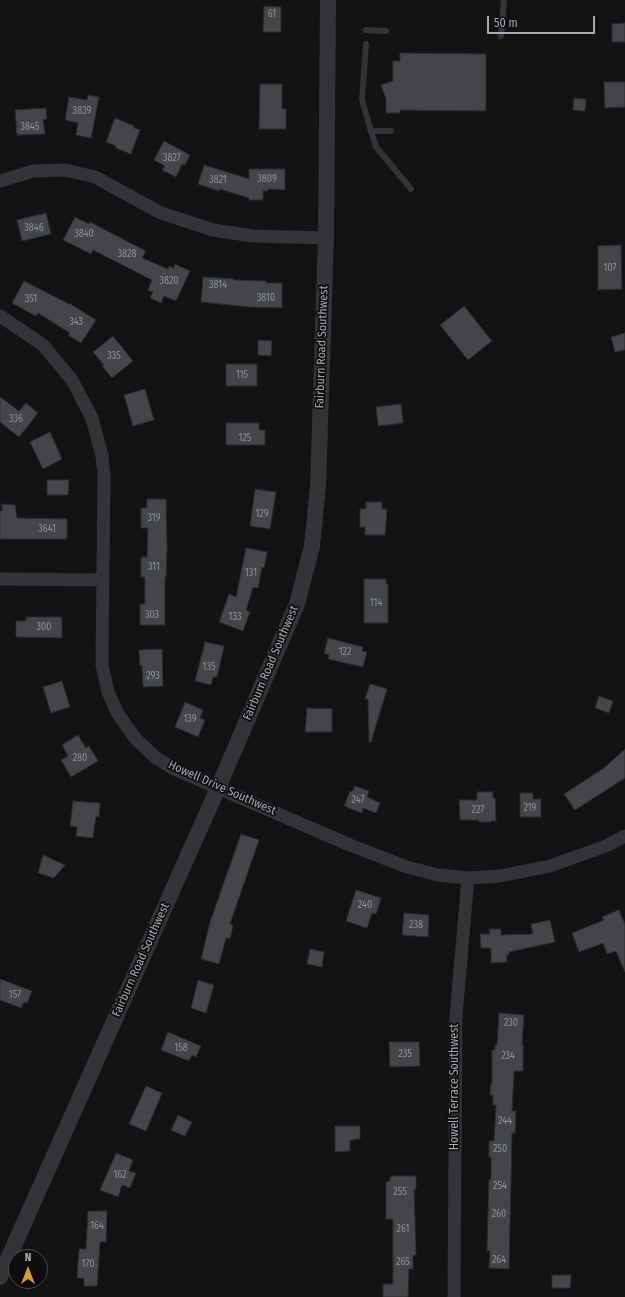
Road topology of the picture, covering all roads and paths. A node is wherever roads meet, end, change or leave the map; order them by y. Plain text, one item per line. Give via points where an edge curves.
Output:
1 (328, 0) edge
2 (504, 0) edge
3 (366, 30) dead end
4 (386, 31) dead end
5 (501, 36) dead end
6 (366, 44) dead end
7 (371, 131) junction
8 (391, 131) dead end
9 (0, 181) edge
10 (411, 189) dead end
11 (326, 238) junction
12 (0, 316) edge
13 (0, 579) edge
14 (102, 580) junction
15 (218, 788) junction
16 (625, 836) edge
17 (468, 878) junction
18 (0, 1277) edge
19 (454, 1297) edge

1 - 11 street, Fairburn Road Southwest
2 - 5 lane
3 - 4 lane
6 - 7 lane via 362,100
7 - 8 lane
7 - 10 lane via 376,148
9 - 11 street via 33,171 65,170 95,177 161,213 212,230 253,236
11 - 15 street, Fairburn Road Southwest via 318,486 312,546 296,609
12 - 14 street, Howell Drive Southwest via 43,345 72,380 92,418 104,475
13 - 14 street
14 - 15 street, Howell Drive Southwest via 102,665 108,692 118,714 135,738 155,757
15 - 17 street, Howell Drive Southwest via 407,867 438,875
15 - 18 street, Fairburn Road Southwest
16 - 17 street, Howell Drive Southwest via 606,846 550,866 500,876
17 - 19 street, Howell Terrace Southwest via 456,1016

